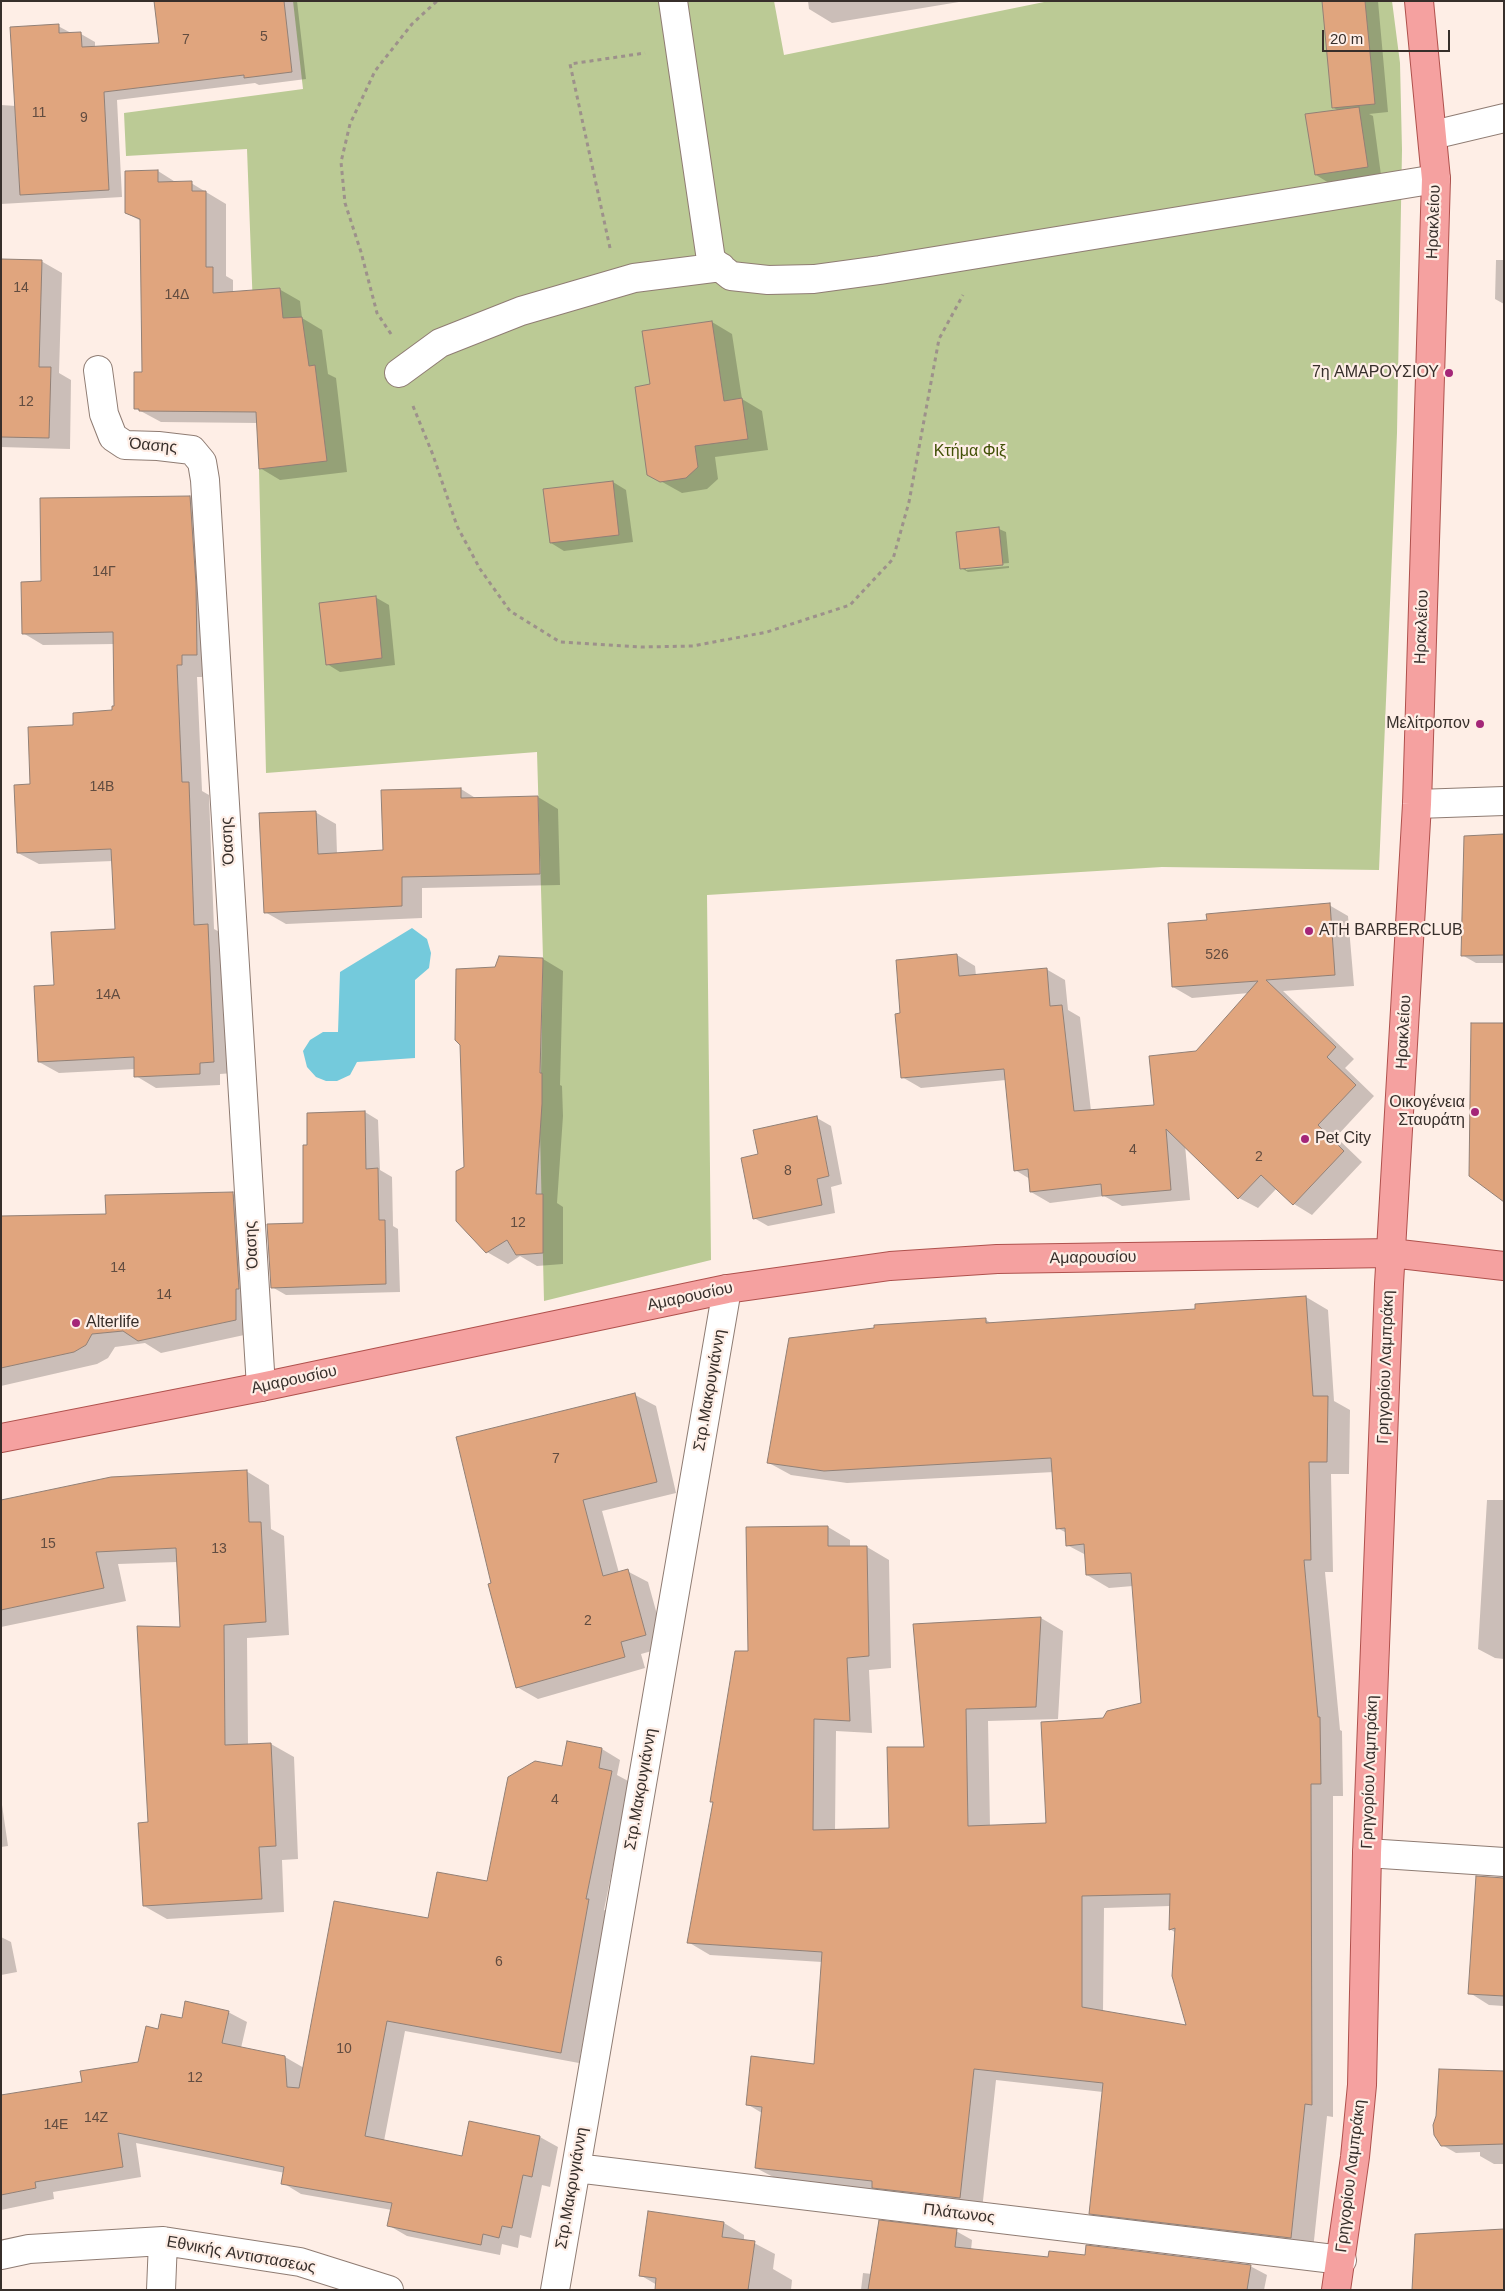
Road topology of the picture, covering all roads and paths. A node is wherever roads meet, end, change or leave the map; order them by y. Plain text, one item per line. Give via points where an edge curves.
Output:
1 (437, 1) edge
2 (673, 1) edge
3 (1419, 1) edge
4 (680, 47) junction
5 (1504, 118) edge
6 (1433, 135) junction
7 (1436, 179) junction
8 (986, 253) junction
9 (721, 267) junction
10 (618, 283) junction
11 (405, 369) junction
12 (98, 370) dead end
13 (1504, 801) edge
14 (1417, 804) junction
15 (1391, 1253) junction
16 (1504, 1266) edge
17 (727, 1289) junction
18 (261, 1387) junction
19 (1, 1438) edge
20 (1367, 1853) junction
21 (1504, 1862) edge
22 (576, 2168) junction
23 (164, 2241) junction
24 (1, 2255) edge
25 (1342, 2260) junction
26 (161, 2290) edge
27 (389, 2290) edge
28 (555, 2290) edge
29 (1336, 2290) edge

1 - 11 path via 412,24 375,71 350,124 342,162 345,203 377,313
2 - 4 street
3 - 6 main road, Ηρακλείου
4 - 9 street via 711,260
4 - 10 path via 570,64
5 - 6 street
6 - 7 main road, Ηρακλείου
7 - 8 street
7 - 14 main road, Ηρακλείου
8 - 9 street via 814,279 768,280 731,276
8 - 11 path via 939,339 909,502 893,559 850,605 767,632 693,646 642,647 560,642 510,611 480,569 457,526
9 - 10 street
10 - 11 street via 521,311 440,343
12 - 18 street, Όασης via 104,414 113,437 124,446 192,450 202,462 205,480
13 - 14 street
14 - 15 main road, Ηρακλείου
15 - 16 main road, Αμαρουσίου
15 - 17 main road, Αμαρουσίου via 997,1259 890,1266
15 - 20 main road, Γρηγορίου Λαμπράκη
17 - 18 main road, Αμαρουσίου
17 - 22 street, Στρ.Μακρυγιάννη
18 - 19 main road, Αμαρουσίου
20 - 21 street
20 - 25 main road, Γρηγορίου Λαμπράκη via 1362,2085
22 - 25 street, Πλάτωνος
22 - 28 street, Στρ.Μακρυγιάννη
23 - 24 street, Εθνικής Αντιστασεως via 29,2249
23 - 26 street
23 - 27 street, Εθνικής Αντιστασεως via 300,2262
25 - 29 main road, Γρηγορίου Λαμπράκη

